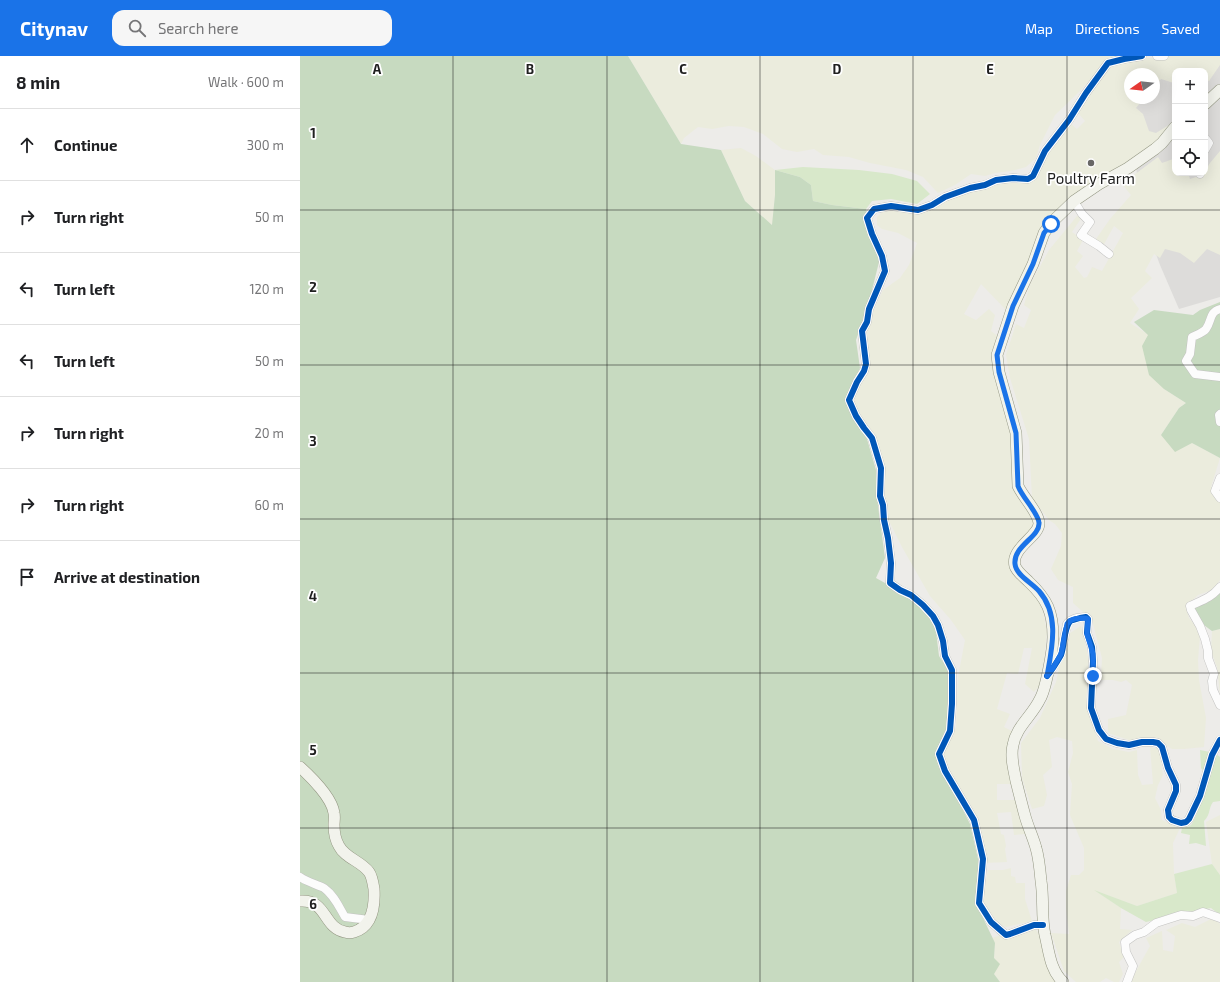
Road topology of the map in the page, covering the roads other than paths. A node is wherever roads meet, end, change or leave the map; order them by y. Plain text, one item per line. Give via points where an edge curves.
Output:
1 (1142, 56) edge
2 (1156, 56) edge
3 (1164, 56) edge
4 (1220, 90) edge
5 (1208, 101) edge
6 (1172, 131) edge
7 (1074, 201) junction
8 (1109, 254) dead end
9 (1220, 309) edge
10 (1220, 377) edge
11 (1220, 414) edge
12 (1220, 422) edge
13 (1220, 478) edge
14 (1220, 498) edge
15 (1220, 586) edge
16 (1047, 676) junction
17 (1220, 705) edge
18 (1220, 740) edge
19 (300, 767) edge
20 (300, 877) edge
21 (300, 901) edge
22 (1220, 918) edge
23 (369, 920) junction
24 (1043, 925) junction
25 (1063, 982) edge
26 (1126, 982) edge

1 - 24 street via 1108,63 1045,151 1033,176 1028,179 996,180 945,197 918,210 891,206 874,209 867,218 885,271 862,331 866,364 849,400 856,416 872,438 881,468 880,496 892,563 890,582 911,595 933,616 952,670 950,731 939,754 945,771 974,820 983,859 979,903 991,922 1006,935 1034,925
2 - 3 street
4 - 5 main road
6 - 7 main road via 1162,143 1128,168
7 - 8 street via 1090,222 1081,235
7 - 16 main road via 1044,233 1013,306 997,355 999,372 1016,433 1018,486 1039,523 1038,529 1015,557 1015,565 1039,591 1050,612 1053,639
9 - 10 street via 1215,310 1205,330 1192,337 1190,354 1186,362 1195,374
11 - 12 street
13 - 14 street via 1215,491
15 - 17 street via 1209,598 1190,606 1205,639 1214,674 1213,690
16 - 18 street via 1061,654 1067,624 1073,619 1088,619 1087,634 1093,661 1091,708 1099,730 1106,739 1118,743 1129,745 1153,742 1162,747 1176,785 1168,814 1176,822 1186,822 1191,814
16 - 24 main road via 1041,698 1024,721 1012,747 1016,779 1036,849 1042,882
19 - 23 main road via 327,798 334,813 339,847 369,872 373,881 375,900
20 - 23 street via 324,888 333,897 345,917
21 - 23 main road via 314,903 339,931 352,933 363,928
22 - 26 street via 1203,912 1193,916 1181,915 1156,923 1135,935 1125,942 1126,952 1133,966
24 - 25 main road via 1052,964

